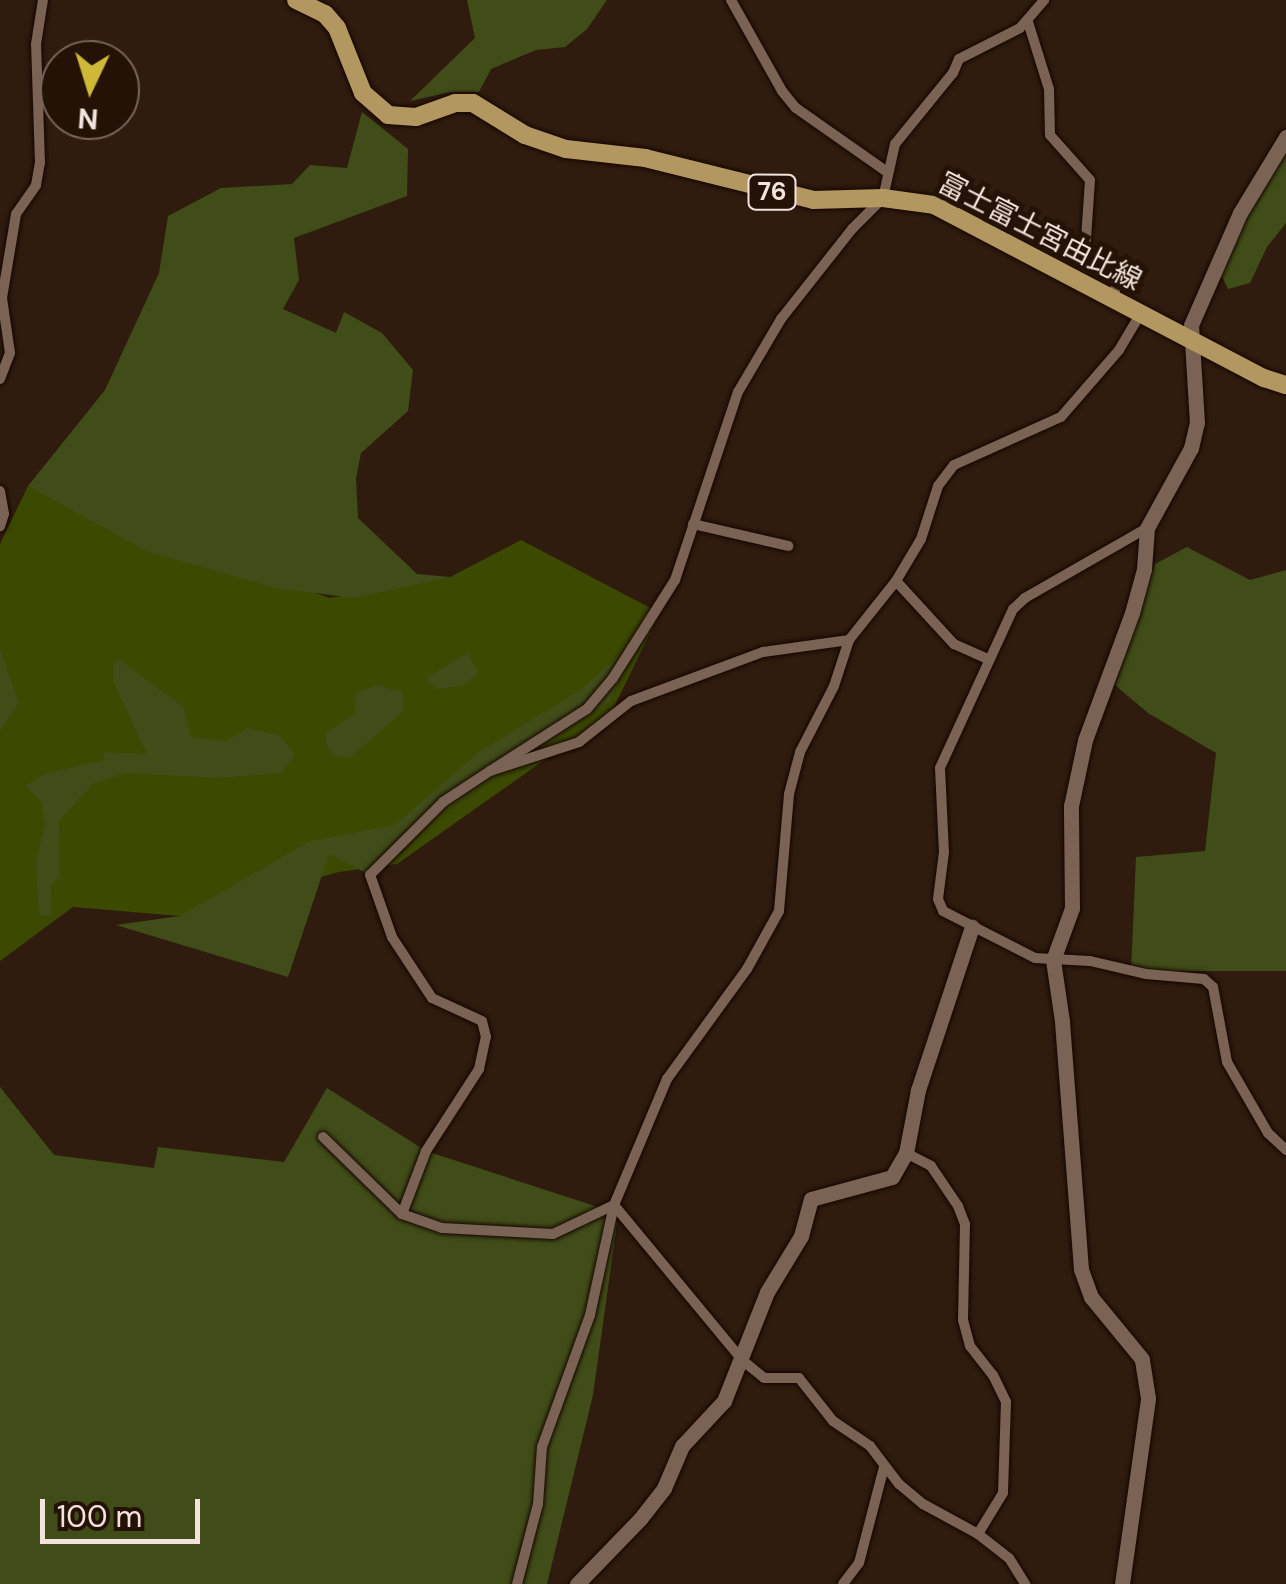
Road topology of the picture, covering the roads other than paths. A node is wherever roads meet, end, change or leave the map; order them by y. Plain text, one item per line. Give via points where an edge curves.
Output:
1 (42, 0) edge
2 (296, 0) edge
3 (747, 0) edge
4 (1044, 0) edge
5 (733, 5) edge
6 (1028, 22) junction
7 (1286, 137) edge
8 (887, 172) junction
9 (883, 198) junction
10 (1114, 298) junction
11 (1141, 313) junction
12 (1189, 338) junction
13 (0, 379) edge
14 (1286, 385) edge
15 (0, 491) edge
16 (694, 524) junction
17 (0, 526) edge
18 (1147, 528) junction
19 (788, 546) dead end
20 (896, 581) junction
21 (849, 640) junction
22 (987, 660) junction
23 (490, 771) junction
24 (972, 927) junction
25 (1052, 960) junction
26 (322, 1137) dead end
27 (1286, 1150) edge
28 (906, 1153) junction
29 (614, 1205) junction
30 (402, 1214) junction
31 (742, 1360) junction
32 (884, 1468) junction
33 (978, 1534) junction
34 (518, 1584) edge
35 (577, 1584) edge
36 (843, 1584) edge
37 (1025, 1584) edge
38 (1122, 1584) edge

1 - 13 street via 36,44 40,163 36,185 16,214 2,298 10,353
2 - 9 main road, 富士富士宮由比線 / 76 via 314,6 337,28 363,93 388,114 416,116 473,103 524,135 566,149 645,158 813,200
3 - 5 street
4 - 6 street
5 - 8 street via 796,108
6 - 8 street via 959,58 895,144
6 - 10 street via 1049,90 1050,135 1090,180 1085,254 1117,278
7 - 12 street via 1232,229
8 - 9 street
9 - 10 main road, 富士富士宮由比線 / 76 via 951,211
9 - 16 street via 781,319 738,392
10 - 11 main road, 富士富士宮由比線 / 76
11 - 12 main road, 富士富士宮由比線 / 76
11 - 20 street via 1061,418 954,466 938,486
12 - 14 main road, 富士富士宮由比線 / 76
12 - 18 street via 1196,424 1191,448
15 - 17 street
16 - 19 street
16 - 23 street via 675,580 612,678 586,709
18 - 22 street via 1024,598
18 - 25 street via 1132,614 1084,740 1071,806 1072,908
20 - 21 street
20 - 22 street via 954,644
21 - 23 street via 763,652 631,701 579,742
21 - 29 street via 800,752 779,911 747,968 667,1078
22 - 24 street via 940,768 944,852 938,899 943,912
23 - 30 street via 443,802 370,875 392,937 432,998 482,1021 486,1037 480,1069 426,1151
24 - 25 street
24 - 28 street via 918,1090
25 - 27 street via 1090,961 1213,986 1227,1062 1268,1133
25 - 38 street via 1081,1269 1091,1297 1142,1359 1148,1398
26 - 30 street
28 - 31 street via 892,1177 811,1199 801,1236 766,1292
28 - 33 street via 931,1166 958,1206 965,1224 962,1320 970,1346 1006,1402 1003,1493
29 - 30 street via 553,1234 442,1228
29 - 31 street
29 - 34 street via 590,1315 542,1447 538,1504
31 - 32 street via 764,1378 798,1378 834,1421 870,1446
31 - 35 street via 724,1400 682,1446 664,1488
32 - 33 street via 923,1504
32 - 36 street via 860,1563
33 - 37 street via 1009,1558

